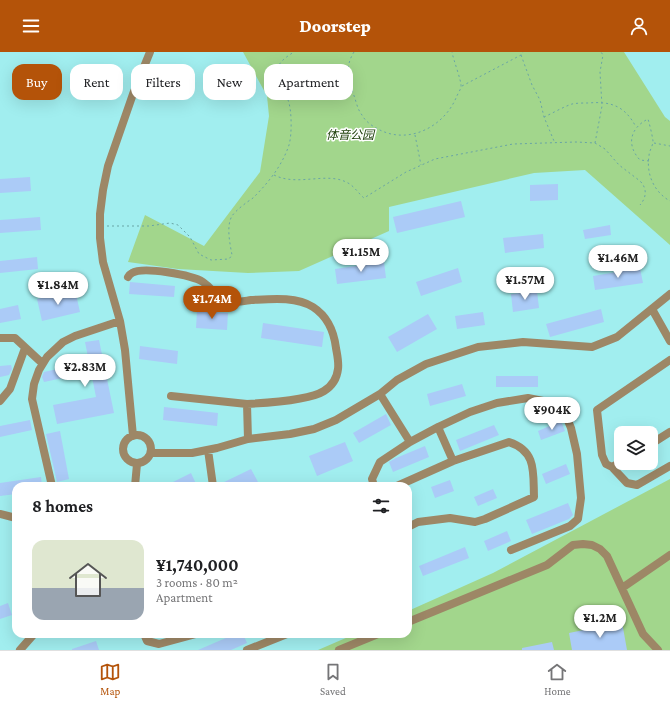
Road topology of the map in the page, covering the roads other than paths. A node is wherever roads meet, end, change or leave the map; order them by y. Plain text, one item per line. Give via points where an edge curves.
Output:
1 (150, 52) edge
2 (128, 277) dead end
3 (670, 294) edge
4 (652, 309) junction
5 (120, 321) junction
6 (0, 338) edge
7 (670, 341) edge
8 (25, 348) junction
9 (670, 360) edge
10 (42, 363) junction
11 (380, 394) junction
12 (172, 396) dead end
13 (1, 400) edge
14 (247, 404) junction
15 (438, 427) junction
16 (670, 432) edge
17 (133, 436) junction
18 (248, 439) junction
19 (658, 440) edge
20 (410, 442) junction
21 (208, 450) junction
22 (151, 453) junction
23 (453, 461) junction
24 (137, 464) junction
25 (670, 466) edge
26 (612, 467) joint
27 (51, 482) edge
28 (135, 482) edge
29 (212, 482) edge
30 (373, 482) edge
31 (406, 482) edge
32 (0, 514) edge
33 (12, 517) edge
34 (412, 525) edge
35 (511, 550) dead end
36 (670, 555) edge
37 (622, 588) junction
38 (412, 620) edge
39 (30, 638) edge
40 (146, 638) edge
41 (181, 638) edge
42 (277, 638) edge
43 (368, 638) edge
44 (20, 650) edge
45 (247, 650) edge
46 (339, 650) edge
47 (658, 650) edge

1 - 5 street via 108,166 102,196 100,226 103,262
2 - 14 street via 133,272 166,272 203,282 218,297 231,302 268,299 296,301 313,307 328,322 335,340 339,365 335,380 328,388 314,396
3 - 4 street
4 - 7 street
4 - 11 street via 617,337 592,347 523,342 478,347 426,364 397,380
5 - 10 street via 69,338 52,351
5 - 17 street
6 - 8 street via 15,338
8 - 10 street
8 - 13 street via 10,389
9 - 26 street via 597,410 602,455 606,464
10 - 27 street via 36,377 32,399
11 - 18 street via 336,420 314,429
11 - 20 street
12 - 14 street
14 - 18 street
15 - 20 street
15 - 23 street
15 - 35 street via 470,412 528,398 548,402 564,411 577,454 581,498 578,519 570,526
16 - 19 street
17 - 22 street via 140,435 147,439 151,445
17 - 24 street via 126,440 122,450 127,460
18 - 21 street
20 - 30 street via 380,462
21 - 22 street
21 - 29 street
22 - 24 street via 145,462
23 - 31 street
23 - 34 street via 509,442 518,445 529,455 534,470 534,497 475,522 450,518
24 - 28 street
25 - 26 street via 637,485 627,483
32 - 33 street
36 - 37 street
37 - 38 street via 604,552 592,545 578,544 547,565
37 - 47 street via 643,634
39 - 44 street
40 - 41 street via 147,641 159,644
42 - 45 street
43 - 46 street

